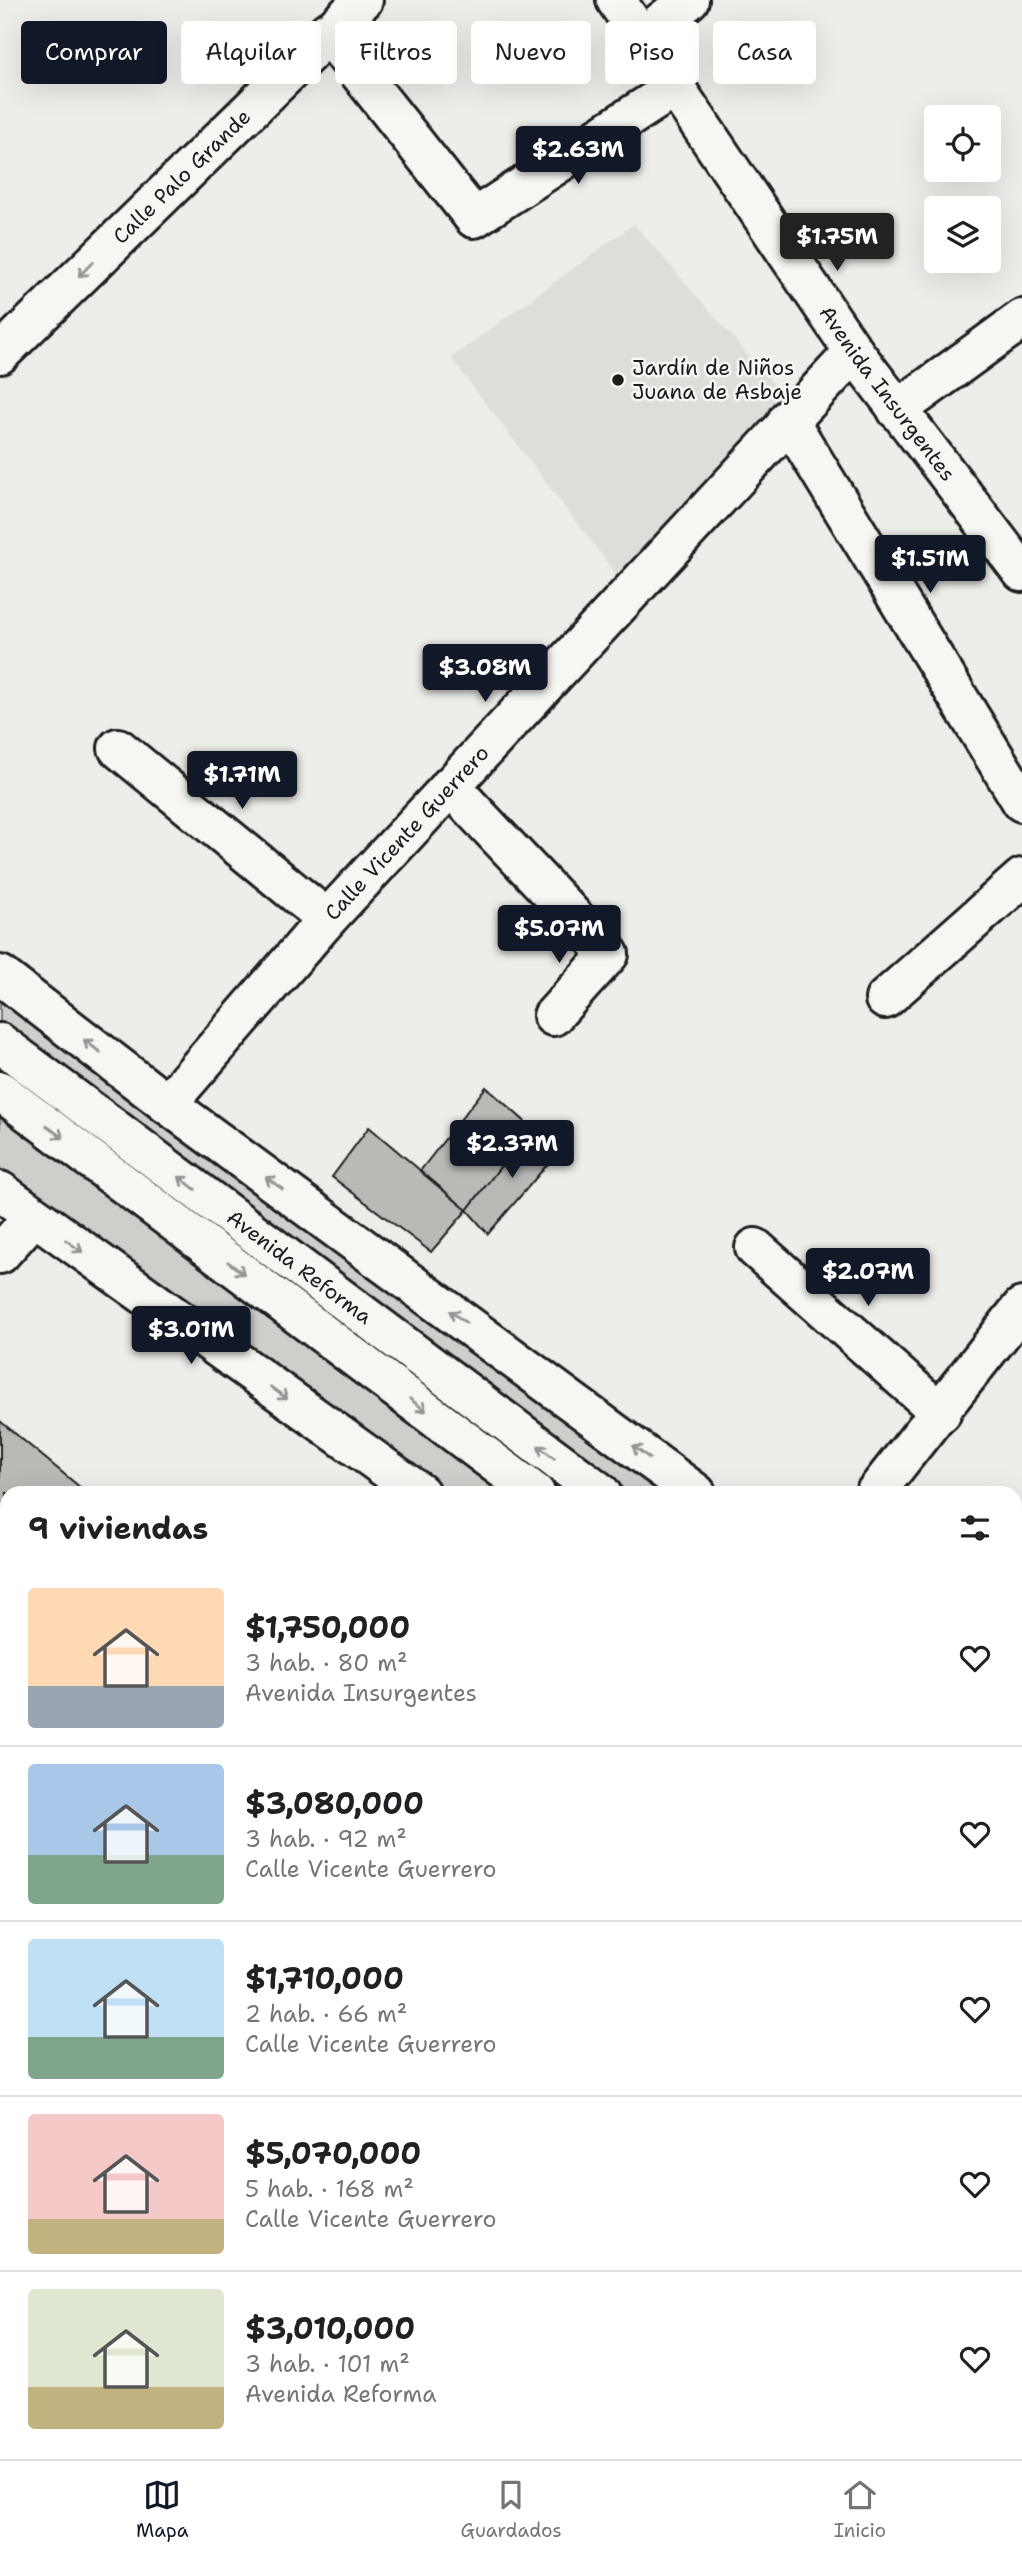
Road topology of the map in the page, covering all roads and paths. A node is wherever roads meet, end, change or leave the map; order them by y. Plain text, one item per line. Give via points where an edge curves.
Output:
1 (363, 0) edge
2 (616, 0) edge
3 (689, 0) edge
4 (631, 21) edge
5 (662, 21) edge
6 (327, 32) junction
7 (673, 84) edge
8 (676, 88) junction
9 (1022, 319) edge
10 (853, 352) junction
11 (0, 354) edge
12 (897, 410) junction
13 (788, 419) junction
14 (1022, 572) edge
15 (118, 748) dead end
16 (450, 786) junction
17 (1022, 802) edge
18 (1022, 878) edge
19 (327, 919) junction
20 (0, 975) edge
21 (885, 999) dead end
22 (553, 1016) dead end
23 (0, 1043) edge
24 (0, 1091) edge
25 (167, 1104) junction
26 (0, 1191) edge
27 (33, 1217) junction
28 (755, 1248) dead end
29 (0, 1254) edge
30 (1022, 1307) edge
31 (941, 1413) junction
32 (410, 1486) edge
33 (526, 1486) edge
34 (592, 1486) edge
35 (686, 1486) edge
36 (882, 1486) edge

1 - 6 street, Calle Palo Grande
2 - 4 street, Avenida Insurgentes
3 - 5 street
6 - 8 street via 474,218
6 -> 11 street, Calle Palo Grande
7 - 8 street, Avenida Insurgentes
8 - 10 street, Avenida Insurgentes
9 - 12 street
10 - 12 street, Avenida Insurgentes
10 - 13 street, Calle Vicente Guerrero
12 - 14 street, Avenida Insurgentes
13 - 16 street, Calle Vicente Guerrero
13 - 17 street
15 - 19 street
16 - 19 street, Calle Vicente Guerrero
16 - 22 street via 609,954
18 - 21 street
19 - 25 street, Calle Vicente Guerrero
25 -> 20 street
34 -> 23 street, Avenida Reforma
24 -> 33 street, Avenida Reforma
35 -> 25 street
26 - 27 street
27 - 29 street
27 -> 32 street
28 - 31 street
30 - 31 street
31 - 36 street

